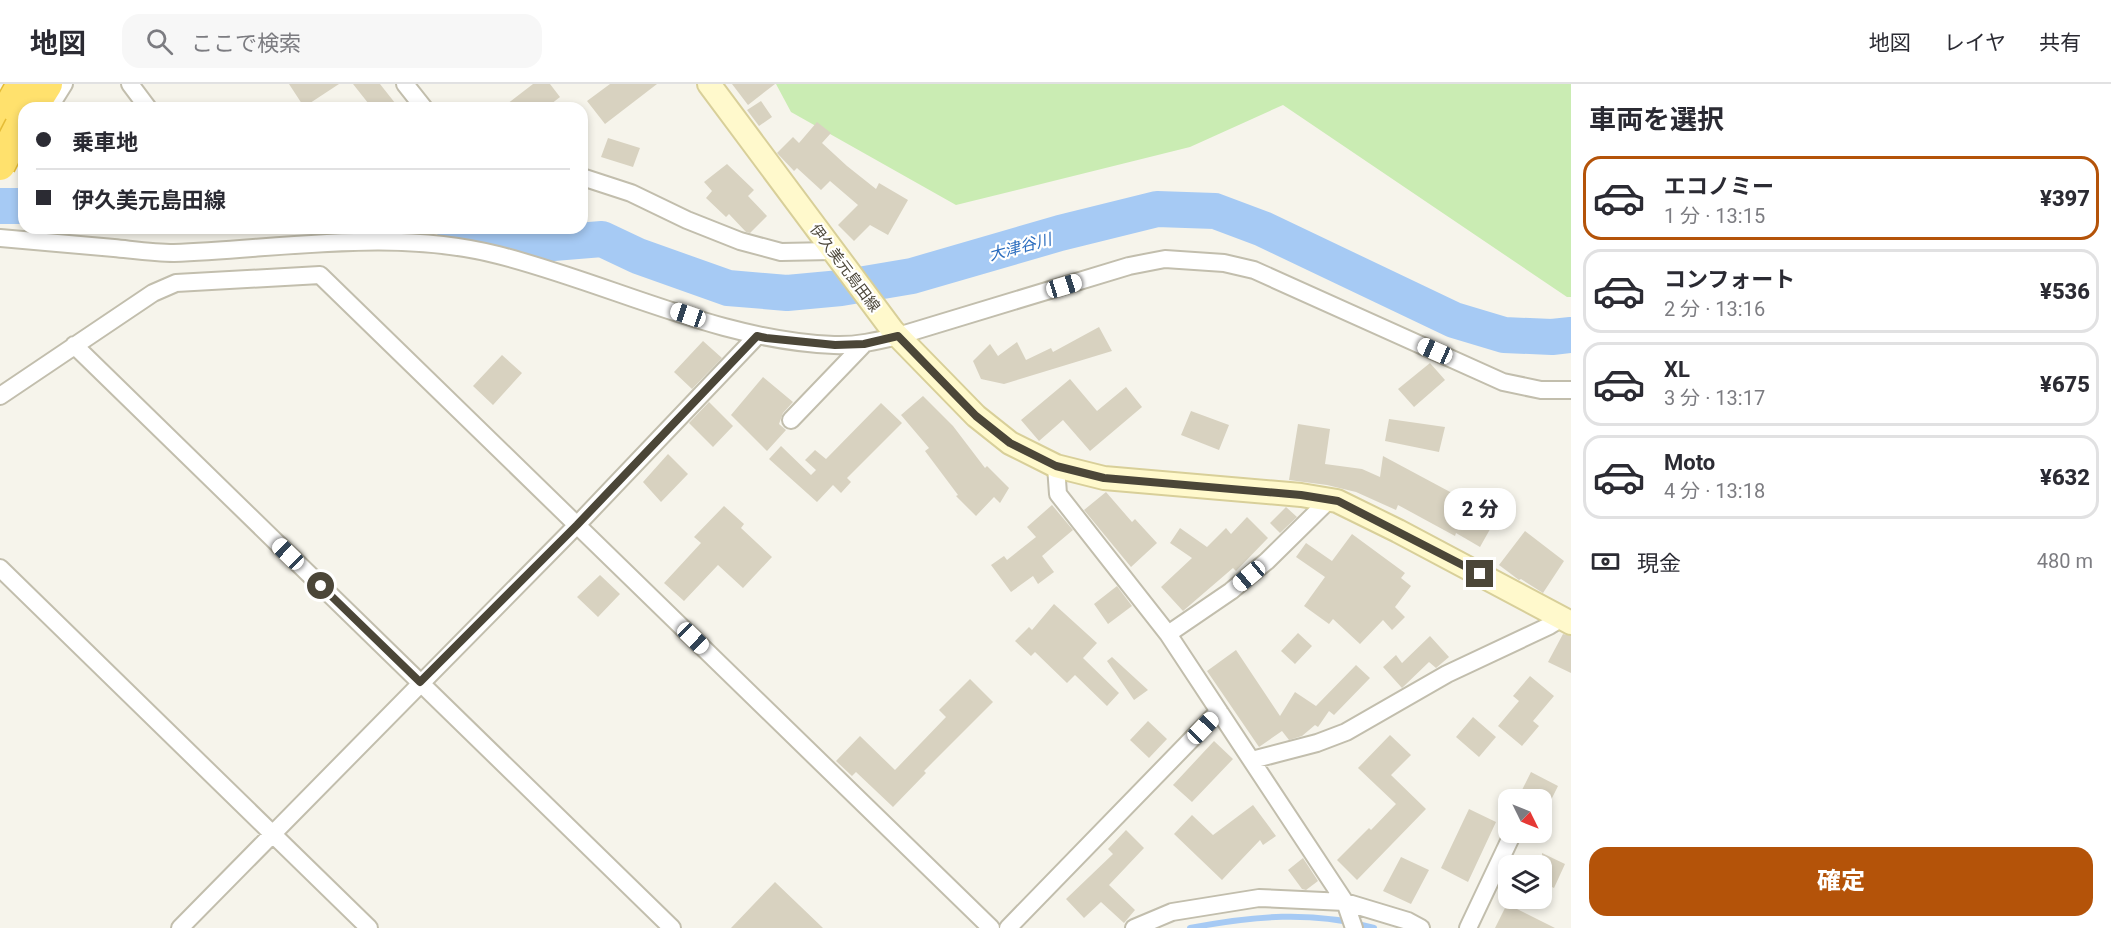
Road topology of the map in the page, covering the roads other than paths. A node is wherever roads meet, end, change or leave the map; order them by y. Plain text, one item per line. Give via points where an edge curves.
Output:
1 (4, 84) edge
2 (22, 84) edge
3 (47, 84) edge
4 (64, 84) edge
5 (130, 84) edge
6 (405, 84) edge
7 (709, 84) edge
8 (0, 92) edge
9 (20, 102) edge
10 (34, 102) edge
11 (53, 102) edge
12 (144, 102) edge
13 (419, 102) edge
14 (17, 125) edge
15 (0, 152) edge
16 (0, 165) edge
17 (588, 179) edge
18 (0, 238) edge
19 (834, 254) junction
20 (895, 334) junction
21 (757, 336) junction
22 (864, 344) junction
23 (74, 345) junction
24 (1571, 390) edge
25 (0, 396) edge
26 (791, 420) dead end
27 (1056, 466) junction
28 (1329, 500) junction
29 (577, 525) junction
30 (0, 568) edge
31 (1567, 620) edge
32 (1168, 634) junction
33 (420, 682) junction
34 (1219, 711) junction
35 (1252, 760) junction
36 (272, 834) junction
37 (1509, 843) edge
38 (1346, 902) junction
39 (180, 928) edge
40 (369, 928) edge
41 (672, 928) edge
42 (991, 928) edge
43 (1008, 928) edge
44 (1134, 928) edge
45 (1354, 928) edge
46 (1421, 928) edge
47 (1468, 928) edge

1 - 8 highway
2 - 9 highway
3 - 10 highway
4 - 11 street
5 - 12 street
6 - 13 street
7 - 19 main road, 伊久美元島田線
14 - 15 street
14 - 16 highway, bridge
17 - 19 street via 631,193 740,241 780,252
18 - 21 street via 171,253 387,241 457,247 558,271
19 - 20 main road, 伊久美元島田線
20 - 22 street
20 - 24 street via 1129,266 1165,259 1192,260 1254,270 1503,382 1541,390
20 - 27 main road, 伊久美元島田線 via 976,416 1010,443
21 - 22 street via 835,345
21 - 29 street
22 - 26 street
23 - 25 street
23 - 29 street via 153,293 176,283 320,274
23 - 33 street
27 - 28 main road, 伊久美元島田線 via 1104,478
27 - 32 street via 1058,494
28 - 31 main road, 伊久美元島田線 via 1398,531
28 - 32 street via 1240,584
29 - 33 street
29 - 42 street
30 - 36 street
31 - 35 street via 1447,674 1346,732
32 - 34 street
33 - 36 street
33 - 41 street
34 - 35 street
34 - 43 street
35 - 38 street
36 - 39 street
36 - 40 street
37 - 47 street
38 - 44 street via 1259,898 1172,912
38 - 45 street
38 - 46 street

